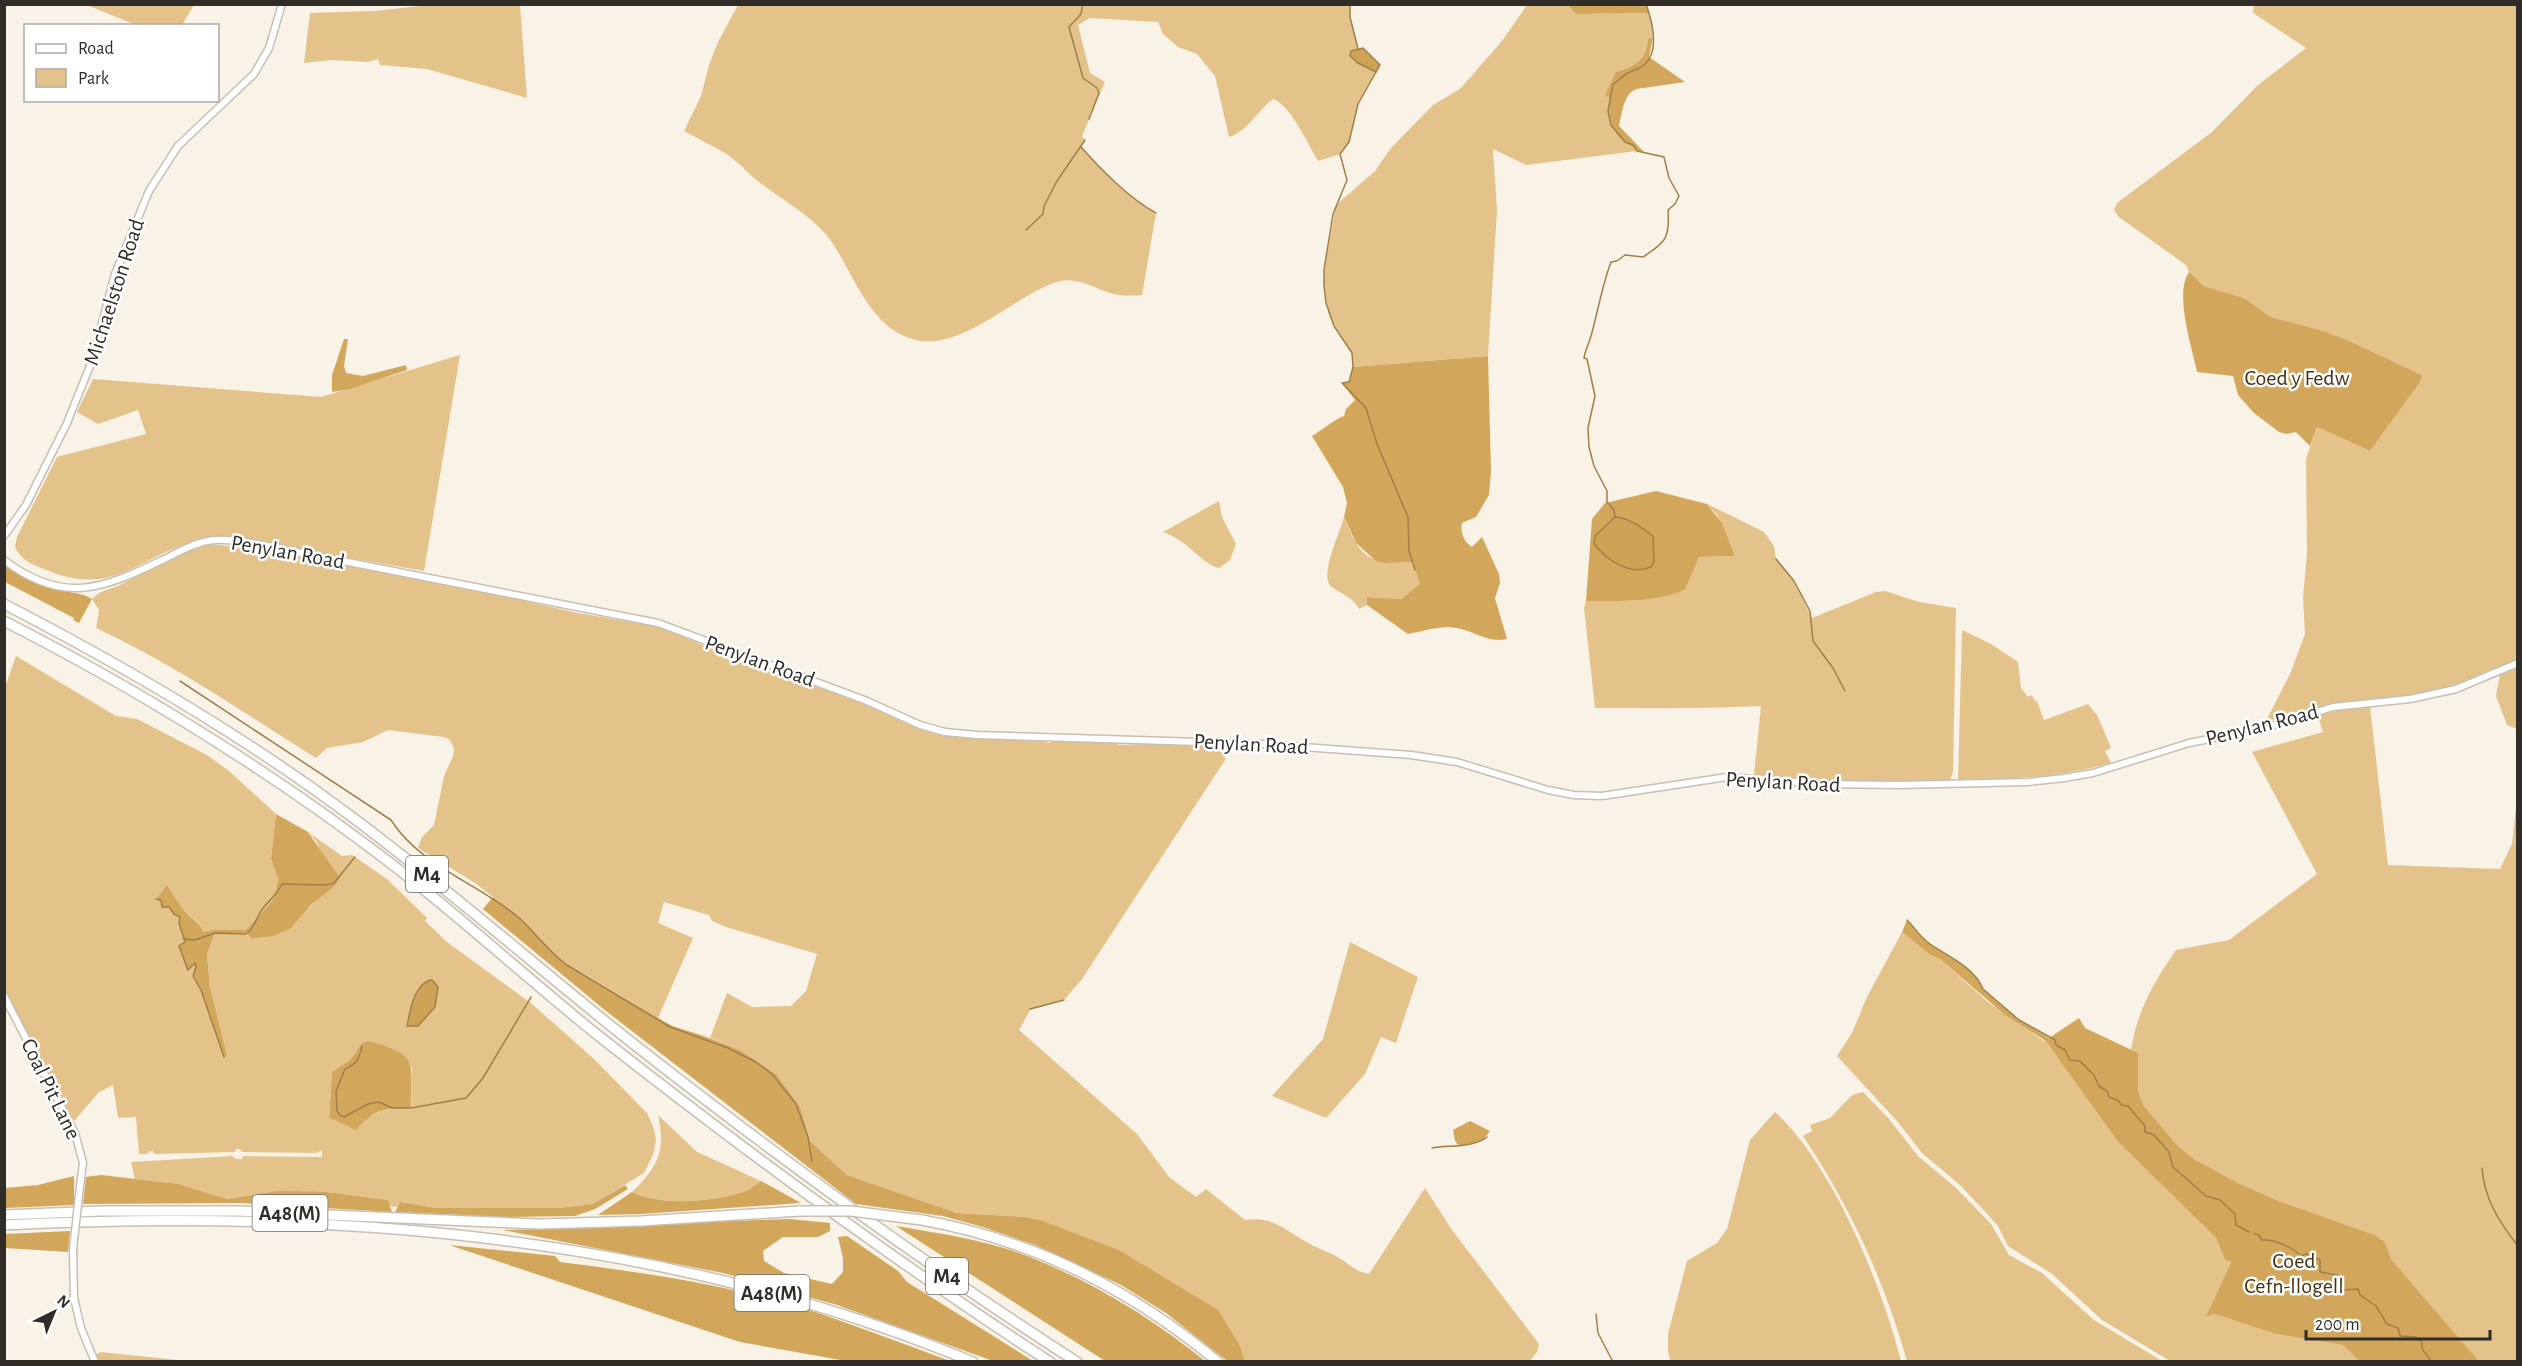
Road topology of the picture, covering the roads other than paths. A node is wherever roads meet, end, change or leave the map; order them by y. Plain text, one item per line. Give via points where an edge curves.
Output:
1 (282, 4) edge
2 (4, 536) edge
3 (4, 560) edge
4 (4, 604) edge
5 (4, 621) edge
6 (2517, 663) edge
7 (4, 996) edge
8 (4, 1215) edge
9 (4, 1225) edge
10 (95, 1362) edge
11 (973, 1362) edge
12 (1050, 1362) edge
13 (1077, 1362) edge
14 (1218, 1362) edge

1 - 2 street, Michaelston Road via 269,48 254,74 178,146 149,191 116,274 92,361 67,423 26,505
3 - 6 street, Penylan Road via 51,584 83,590 109,584 199,544 241,541 658,623 945,732 1359,750 1446,760 1574,795 1602,796 1727,777 1899,785 2064,778 2333,707 2409,699 2456,689
4 - 13 highway, M4 via 147,682 261,753 347,813 733,1119 979,1299
5 - 12 highway, M4 via 154,703 253,764 418,886 677,1097 861,1234
7 - 10 street, Coal Pit Lane, bridge via 75,1133 83,1163 73,1249 74,1298
8 - 14 highway, A48(M), bridge via 236,1211 540,1224 800,1210 851,1211 922,1220 1000,1239 1076,1269 1159,1316
9 - 11 highway, A48(M) via 141,1221 291,1224 536,1244 742,1285 856,1318

